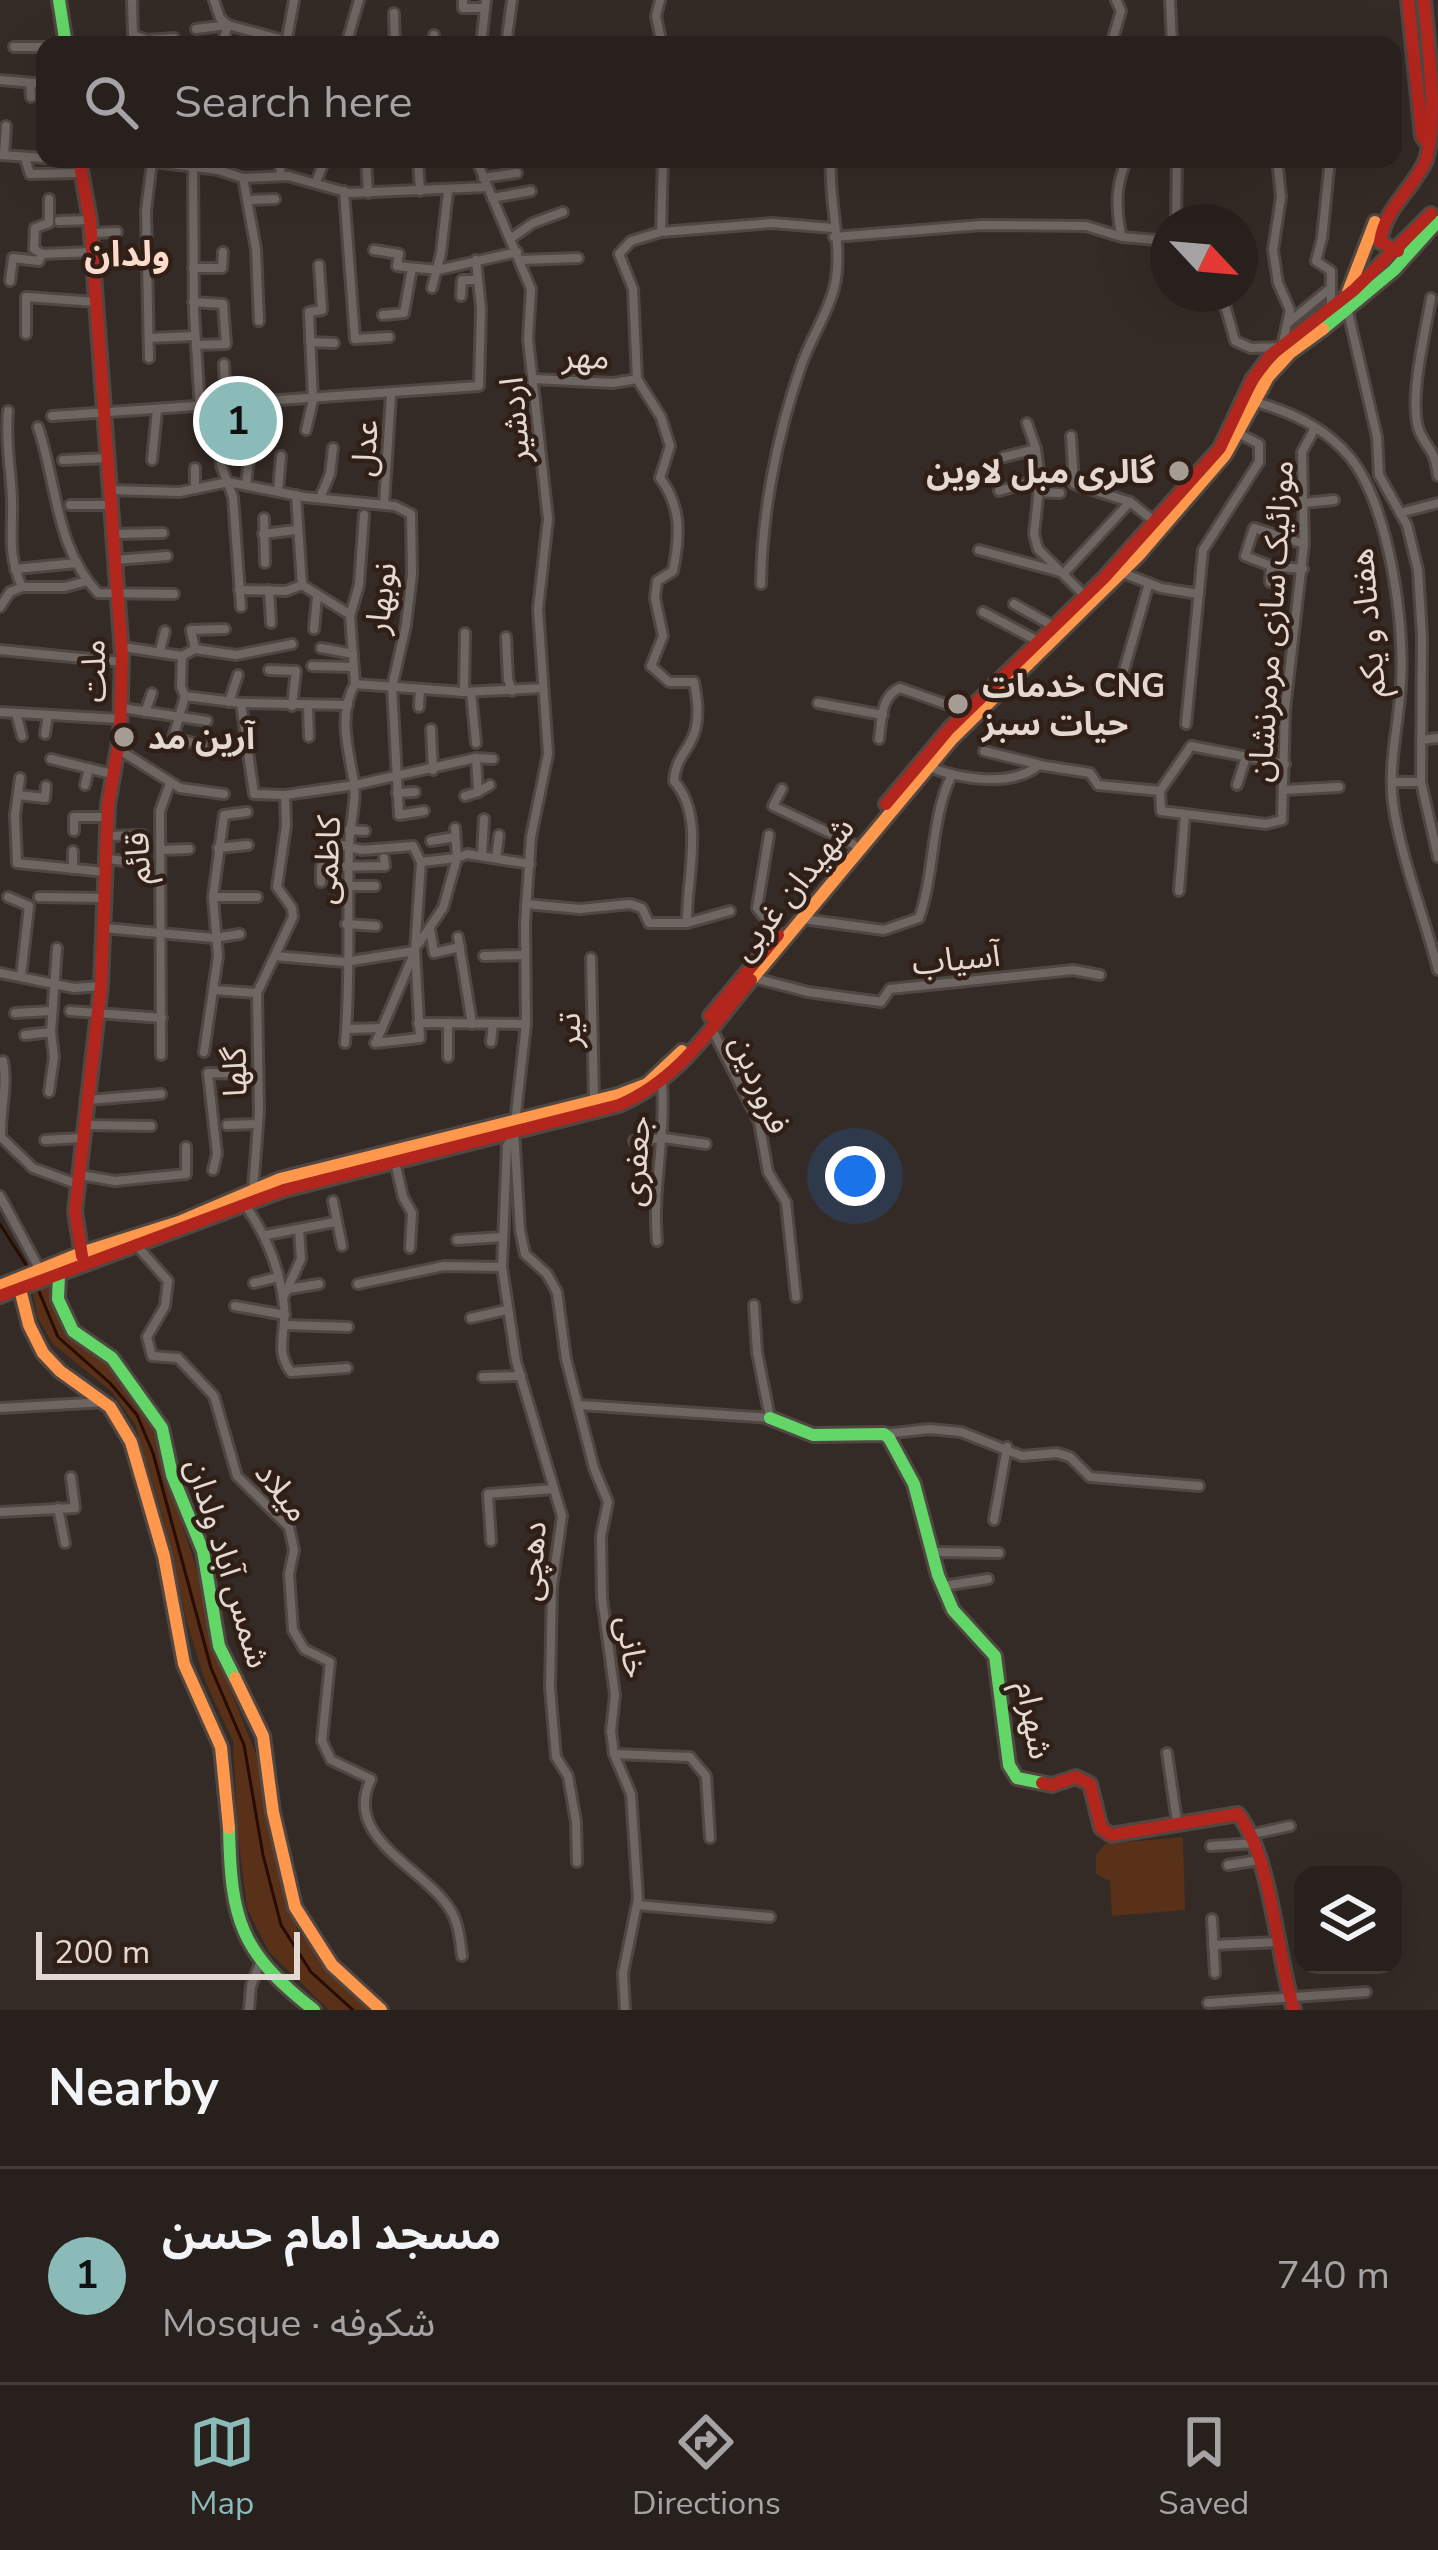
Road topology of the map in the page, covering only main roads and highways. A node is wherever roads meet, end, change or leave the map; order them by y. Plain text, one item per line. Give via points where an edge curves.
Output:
1 (59, 0) edge
2 (1408, 0) edge
3 (1424, 0) edge
4 (65, 36) edge
5 (1436, 98) edge
6 (1428, 144) junction
7 (81, 168) edge
8 (1406, 185) junction
9 (1438, 199) edge
10 (1435, 220) edge
11 (1398, 251) junction
12 (1347, 304) junction
13 (514, 1127) junction
14 (83, 1259) junction
15 (59, 1274) junction
16 (18, 1284) junction
17 (0, 1286) edge
18 (0, 1296) edge
19 (770, 1418) road end
20 (1292, 2004) edge
21 (314, 2010) edge
22 (381, 2010) edge

1 - 4 main road
2 - 6 main road
3 - 5 main road
5 - 6 main road
6 - 8 main road via 1424,165
7 - 14 main road, ملت via 122,662 101,986 75,1211
8 - 11 main road via 1379,231 1380,242
8 - 12 main road via 1380,211
9 - 10 main road
10 - 11 main road, شهیدان غربی
10 - 12 main road, شهیدان غربی via 1394,270
11 - 12 main road, شهیدان غربی
12 - 13 main road, شهیدان غربی via 1282,347 1252,380 1220,448 966,712 665,1068 647,1084
12 - 13 main road, شهیدان غربی via 1290,353 1225,455 1122,572 928,766 662,1083 620,1105
13 - 14 main road, شهیدان غربی via 284,1190
13 - 14 main road, شهیدان غربی via 280,1179
14 - 15 main road, شهیدان غربی
14 - 16 main road, شهیدان غربی
15 - 16 main road, شهیدان غربی
15 - 22 main road, شمس آباد ولدان via 58,1299 73,1331 112,1358 162,1428 203,1551 219,1646 263,1736 295,1907 332,1966
16 - 17 main road, شهیدان غربی
16 - 18 main road, شهیدان غربی
16 - 21 main road via 48,1360 94,1388 138,1456 183,1662 221,1745 239,1915 249,1946
19 - 20 main road, شهرام via 813,1435 884,1434 914,1484 953,1610 995,1656 1017,1778 1090,1784 1101,1828 1111,1835 1244,1819

